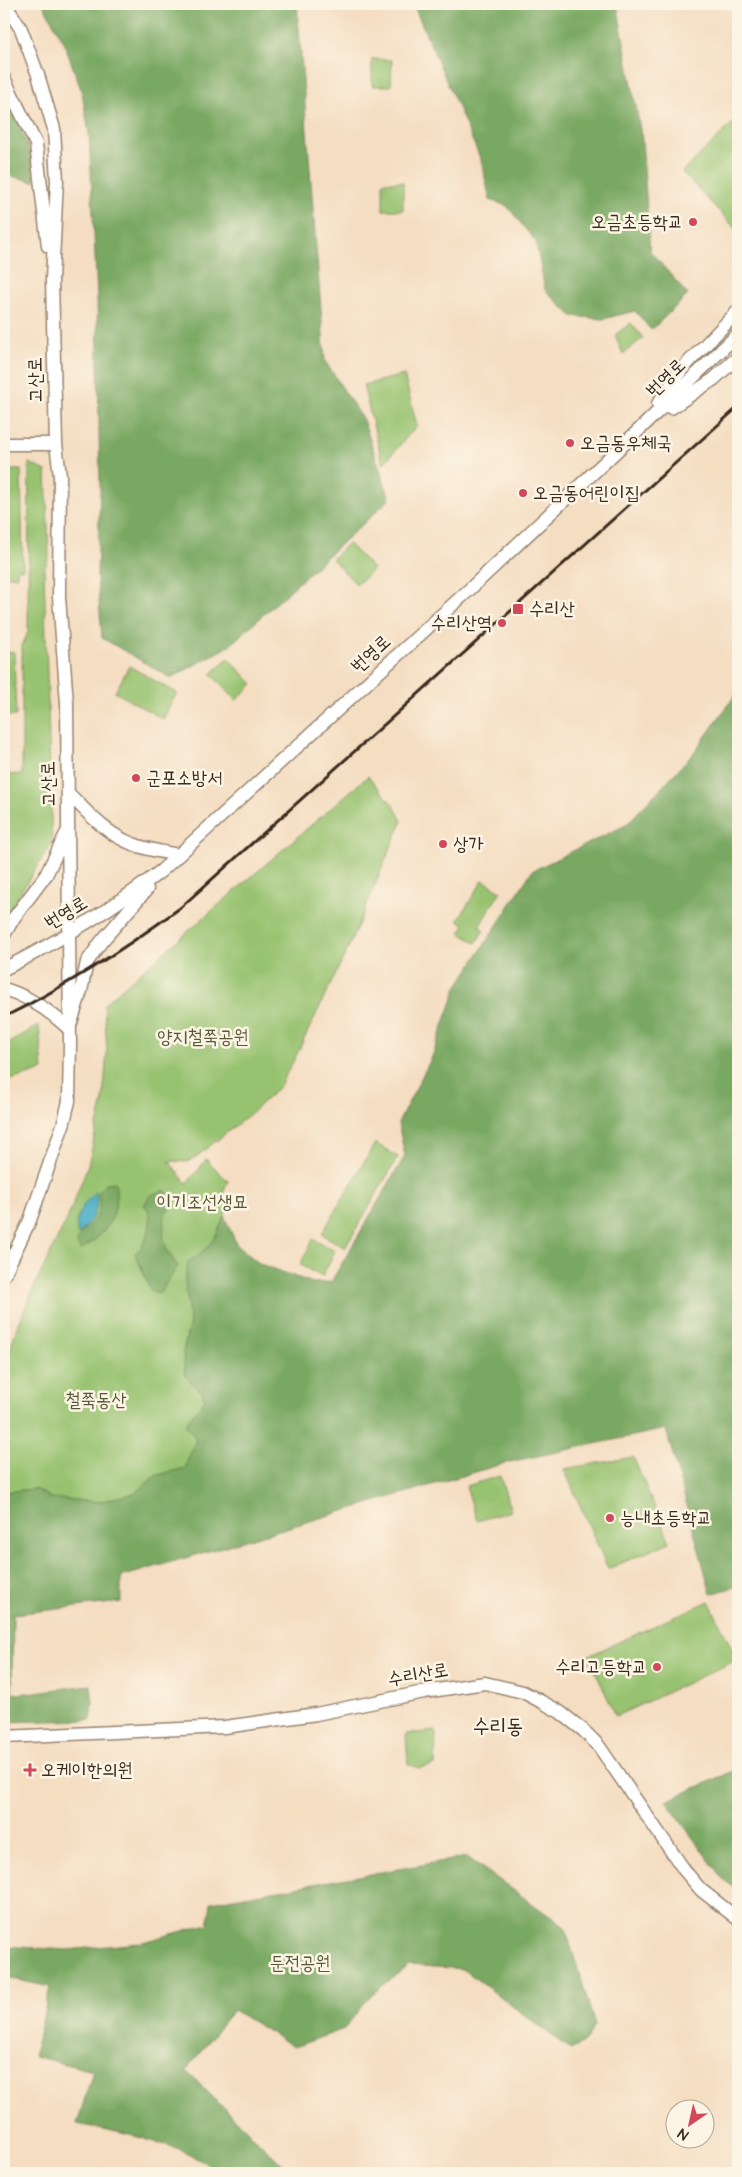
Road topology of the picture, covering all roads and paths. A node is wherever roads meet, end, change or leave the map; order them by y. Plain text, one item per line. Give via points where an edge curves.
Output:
1 (4, 4) edge
2 (4, 78) edge
3 (52, 280) junction
4 (738, 311) edge
5 (738, 334) edge
6 (738, 357) edge
7 (642, 427) junction
8 (4, 444) edge
9 (56, 444) junction
10 (69, 794) junction
11 (68, 830) junction
12 (179, 855) junction
13 (161, 871) junction
14 (70, 934) junction
15 (4, 935) edge
16 (4, 969) edge
17 (4, 989) edge
18 (69, 1029) junction
19 (4, 1276) edge
20 (4, 1737) edge
21 (738, 1919) edge

1 - 3 street, 고산로 via 20,29 54,128 57,181
2 - 3 street, 고산로 via 36,144
3 - 9 street, 고산로
4 - 7 street via 682,370
5 - 7 street, 번영로
6 - 7 street via 714,379
7 - 12 street, 번영로
8 - 9 street
9 - 10 street, 고산로 via 60,476 59,597 67,703
10 - 11 street, 고산로
10 - 12 street via 103,827 124,840
11 - 14 street, 고산로
11 - 15 street via 46,875
12 - 13 street, 번영로
13 - 14 street, 번영로
13 - 18 street via 87,962
14 - 16 street, 번영로
14 - 18 street, 고산로
17 - 18 street via 17,992
18 - 19 street, 고산로 via 69,1102 64,1122 30,1220
20 - 21 street, 수리산로 via 225,1727 485,1683 523,1692 560,1712 583,1730 611,1762 685,1871 701,1890

